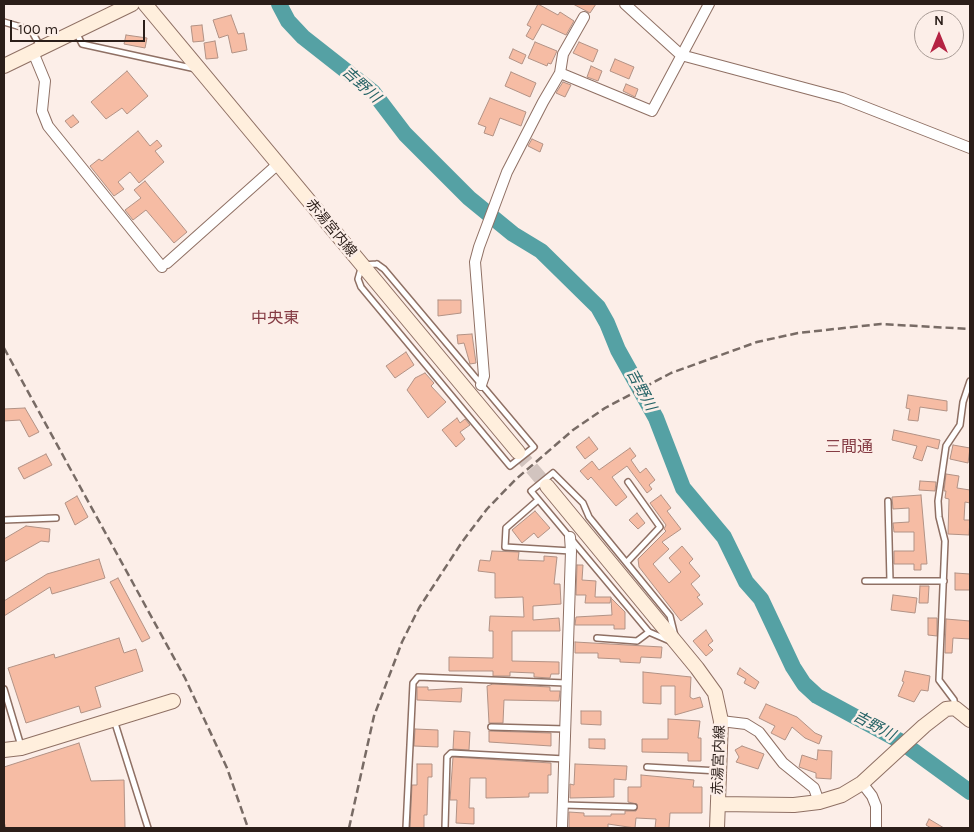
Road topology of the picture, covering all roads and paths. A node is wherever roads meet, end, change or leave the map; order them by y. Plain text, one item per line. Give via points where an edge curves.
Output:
1 (132, 4) edge
2 (145, 4) edge
3 (624, 4) edge
4 (709, 4) edge
5 (584, 17) dead end
6 (4, 22) edge
7 (76, 32) junction
8 (37, 50) junction
9 (681, 55) junction
10 (4, 66) edge
11 (199, 70) junction
12 (560, 73) junction
13 (970, 148) edge
14 (278, 164) junction
15 (362, 265) junction
16 (970, 381) edge
17 (481, 386) junction
18 (518, 452) tunnel mouth
19 (628, 482) dead end
20 (546, 486) tunnel mouth
21 (538, 500) junction
22 (888, 501) dead end
23 (56, 518) dead end
24 (4, 520) edge
25 (570, 537) junction
26 (571, 551) junction
27 (627, 562) junction
28 (865, 581) dead end
29 (890, 581) junction
30 (944, 581) junction
31 (649, 632) junction
32 (596, 638) dead end
33 (677, 644) junction
34 (566, 682) junction
35 (4, 689) edge
36 (174, 701) dead end
37 (955, 708) junction
38 (114, 719) junction
39 (970, 720) edge
40 (721, 721) junction
41 (492, 727) dead end
42 (566, 729) junction
43 (22, 748) junction
44 (4, 750) edge
45 (565, 759) junction
46 (647, 767) dead end
47 (719, 771) junction
48 (862, 783) junction
49 (819, 802) junction
50 (718, 804) junction
51 (564, 805) junction
52 (634, 807) dead end
53 (148, 828) edge
54 (406, 828) edge
55 (445, 828) edge
56 (562, 828) edge
57 (717, 828) edge
58 (876, 828) edge

1 - 7 main road
2 - 11 main road, 赤湯宮内線
3 - 9 street
4 - 9 street
5 - 12 street via 563,54
6 - 8 lane via 31,30
7 - 8 main road
7 - 11 lane via 82,44
8 - 10 main road
8 - 14 street via 45,81 42,111 48,126 164,265
9 - 12 street via 652,111
9 - 13 street via 842,98
11 - 14 main road, 赤湯宮内線
12 - 17 street via 507,172 475,262 484,376
14 - 15 main road, 赤湯宮内線
15 - 17 lane via 377,264 384,269
15 - 17 lane via 358,279 361,287 510,466 534,447
15 - 18 main road, 赤湯宮内線
16 - 30 lane via 960,425 946,446 938,501 945,541
19 - 27 lane via 660,527
20 - 33 main road, 赤湯宮内線
21 - 25 lane
21 - 26 lane via 506,528 505,547
21 - 27 lane via 531,491 553,473 583,503 589,517
22 - 29 lane
23 - 24 lane
25 - 26 street
25 - 31 lane
26 - 34 street
27 - 33 lane via 670,616
28 - 29 lane
29 - 30 lane
30 - 37 lane via 938,674 942,686 954,700
31 - 32 lane via 638,640
31 - 33 lane
33 - 40 main road, 赤湯宮内線 via 715,693
34 - 42 street
34 - 54 lane via 418,677 412,683
35 - 43 lane
36 - 38 main road
37 - 39 main road
37 - 48 main road, 赤湯宮内線 via 946,709 924,726
38 - 43 main road
38 - 53 lane
40 - 47 main road, 赤湯宮内線
40 - 49 street via 746,724 760,732 784,763 814,788
41 - 42 lane
42 - 45 street
43 - 44 main road
45 - 51 street
45 - 55 lane via 451,753 447,757
46 - 47 lane
47 - 50 main road, 赤湯宮内線
48 - 49 main road, 赤湯宮内線 via 842,795
48 - 58 street via 876,806
49 - 50 main road, 赤湯宮内線 via 794,805
50 - 57 main road
51 - 52 lane
51 - 56 street

